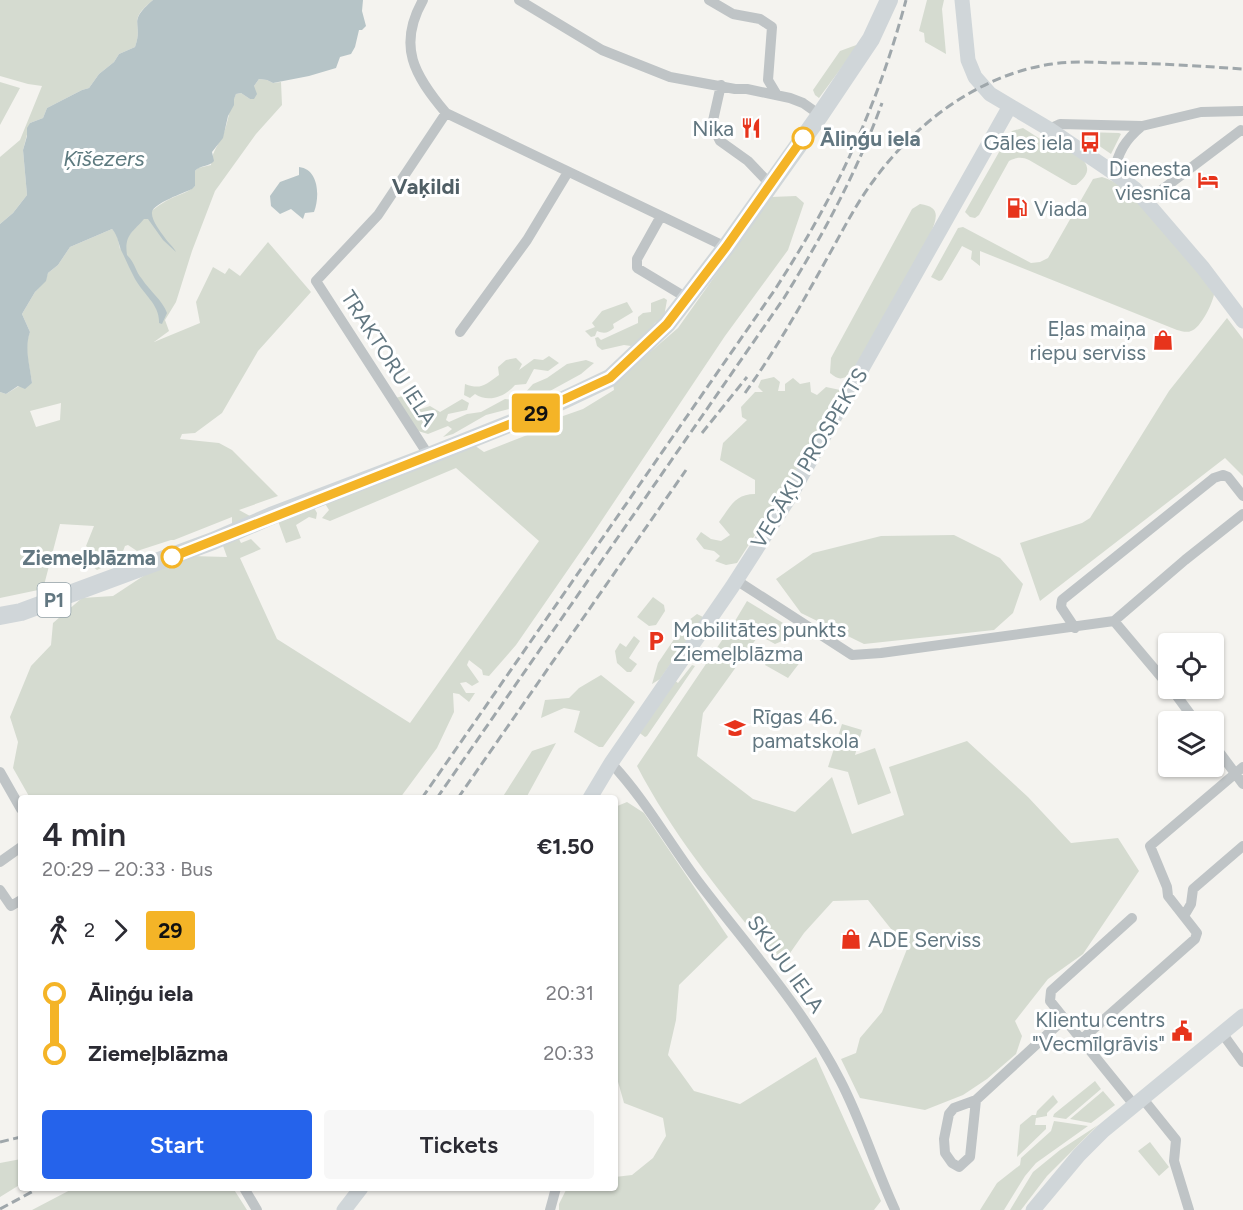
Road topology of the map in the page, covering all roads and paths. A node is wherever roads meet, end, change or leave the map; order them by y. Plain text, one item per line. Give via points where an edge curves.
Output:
1 (423, 0) edge
2 (519, 0) edge
3 (709, 0) edge
4 (889, 0) edge
5 (962, 0) edge
6 (973, 0) edge
7 (967, 41) junction
8 (721, 85) junction
9 (777, 96) junction
10 (1010, 106) junction
11 (1243, 111) edge
12 (446, 113) junction
13 (820, 115) junction
14 (1142, 126) junction
15 (1049, 129) junction
16 (1243, 131) edge
17 (568, 172) junction
18 (1114, 173) junction
19 (771, 185) junction
20 (1146, 201) junction
21 (661, 216) junction
22 (726, 247) junction
23 (687, 298) junction
24 (1243, 321) edge
25 (460, 332) dead end
26 (429, 456) junction
27 (1243, 496) edge
28 (1243, 514) edge
29 (736, 580) junction
30 (0, 615) edge
31 (1114, 621) junction
32 (1075, 628) junction
33 (1158, 673) edge
34 (1224, 755) edge
35 (611, 763) junction
36 (1239, 770) edge
37 (0, 772) edge
38 (1243, 784) edge
39 (592, 795) edge
40 (18, 804) edge
41 (1243, 846) edge
42 (18, 849) edge
43 (0, 862) edge
44 (0, 890) edge
45 (18, 902) edge
46 (1184, 916) junction
47 (1132, 918) dead end
48 (1243, 1016) edge
49 (1065, 1019) junction
50 (1222, 1033) junction
51 (1082, 1039) junction
52 (1243, 1062) edge
53 (976, 1100) junction
54 (1139, 1102) junction
55 (246, 1191) edge
56 (359, 1191) edge
57 (555, 1191) edge
58 (257, 1210) edge
59 (344, 1210) edge
60 (550, 1210) edge
61 (895, 1210) edge
62 (1033, 1210) edge
63 (1189, 1210) edge

1 - 12 street via 411,27 410,53 426,86
2 - 8 street via 602,50 670,77
3 - 9 street via 733,14 772,27 768,80
4 - 13 main road, P1 via 871,39
5 - 7 main road
6 - 7 main road
7 - 10 main road via 968,60 975,77 990,94
8 - 9 street
8 - 19 street via 712,125 720,141 748,161
9 - 13 street via 803,103
10 - 15 main road
10 - 29 main road, VECĀĶU PROSPEKTS via 798,482
11 - 14 street via 1201,112
12 - 17 street
12 - 26 street, TRAKTORU IELA via 378,215 316,281
13 - 19 main road, P1
14 - 15 street via 1060,124
14 - 18 street via 1121,148
15 - 18 main road
16 - 20 street
17 - 21 street
17 - 25 street via 527,240
18 - 20 main road
19 - 22 main road, P1
20 - 24 main road
21 - 22 street
21 - 23 street via 637,259 637,268
22 - 23 main road, P1
23 - 26 main road, P1 via 667,324 610,378
26 - 30 main road, P1 via 107,581 21,612
27 - 32 street via 1228,477 1214,478 1062,600 1061,607
28 - 31 street
29 - 32 street via 852,655
29 - 35 main road, VECĀĶU PROSPEKTS
31 - 32 street
31 - 33 street
34 - 36 street
35 - 39 main road, VECĀĶU PROSPEKTS
35 - 61 street, SKUJU IELA via 639,795 697,880 798,1011 844,1088
36 - 38 street
36 - 46 street via 1150,846 1168,896
37 - 40 street
41 - 46 street via 1193,889
42 - 43 street
44 - 45 street via 11,906
46 - 51 street via 1197,933 1196,939
47 - 49 street via 1051,991 1050,1001
48 - 50 main road
49 - 51 street
49 - 53 street
50 - 52 street
50 - 54 main road
51 - 54 street
53 - 53 street via 970,1157 959,1167 945,1153 949,1114 954,1108
54 - 62 main road via 1079,1155
54 - 63 street via 1176,1140 1174,1161
55 - 58 street
56 - 59 main road
57 - 60 street

